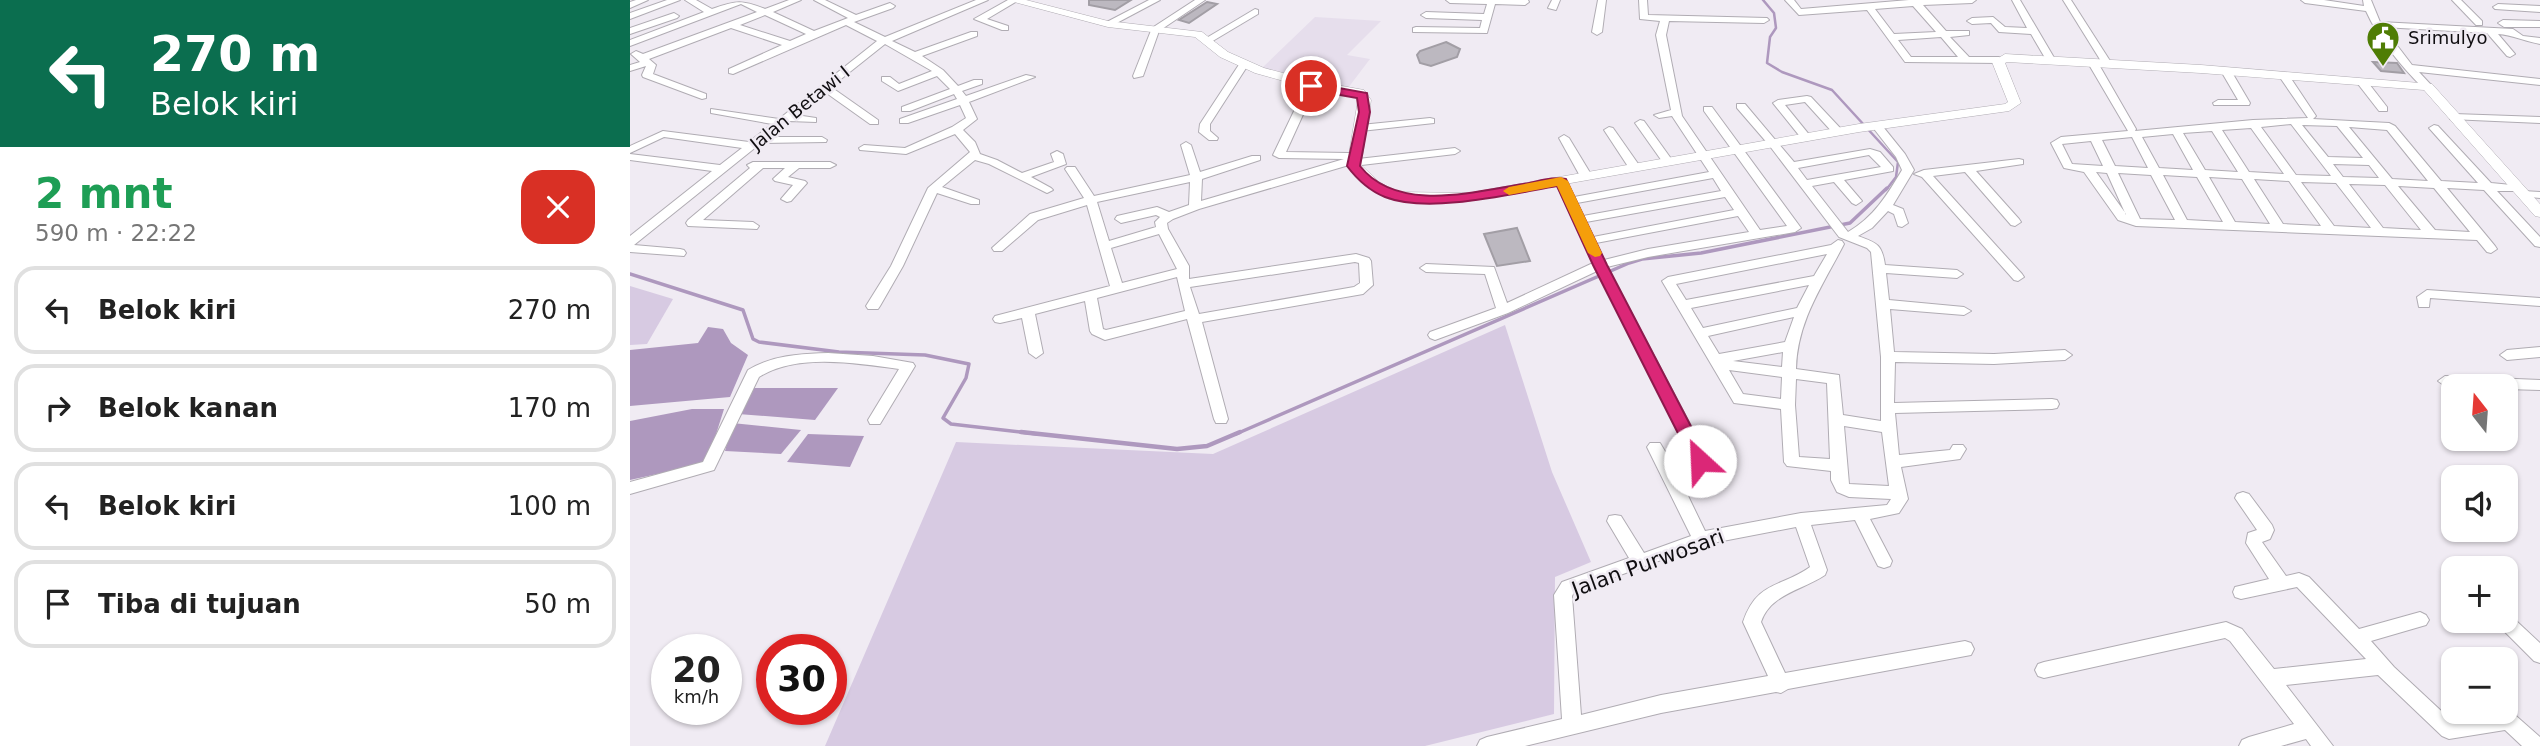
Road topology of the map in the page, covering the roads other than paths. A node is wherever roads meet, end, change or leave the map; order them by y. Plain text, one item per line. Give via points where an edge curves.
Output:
1 (645, 0) edge
2 (676, 0) edge
3 (688, 0) edge
4 (797, 0) edge
5 (818, 0) edge
6 (984, 0) edge
7 (1014, 0) edge
8 (1156, 0) edge
9 (1201, 0) edge
10 (1450, 0) edge
11 (1602, 0) edge
12 (1643, 0) edge
13 (1789, 0) edge
14 (1956, 0) edge
15 (1972, 0) edge
16 (2015, 0) edge
17 (2067, 0) edge
18 (2305, 0) edge
19 (2456, 0) edge
20 (746, 1) edge
21 (1492, 1) edge
22 (1914, 1) edge
23 (1525, 2) dead end
24 (1888, 2) edge
25 (2495, 4) edge
26 (630, 5) edge
27 (1868, 5) junction
28 (658, 6) junction
29 (890, 6) dead end
30 (1749, 9) dead end
31 (2540, 9) edge
32 (2368, 11) edge
33 (712, 12) junction
34 (765, 12) junction
35 (1255, 12) dead end
36 (1426, 15) dead end
37 (630, 16) edge
38 (674, 16) junction
39 (1489, 17) junction
40 (1665, 19) junction
41 (1726, 19) junction
42 (850, 20) junction
43 (1764, 20) dead end
44 (1972, 21) dead end
45 (687, 22) junction
46 (2479, 23) junction
47 (732, 24) junction
48 (1108, 24) junction
49 (2540, 24) edge
50 (633, 28) edge
51 (1005, 28) dead end
52 (2515, 28) junction
53 (1155, 30) junction
54 (1416, 30) dead end
55 (2034, 31) junction
56 (2490, 31) junction
57 (1597, 32) dead end
58 (1966, 33) dead end
59 (814, 34) junction
60 (974, 34) dead end
61 (1944, 35) junction
62 (1893, 37) junction
63 (1209, 40) junction
64 (883, 41) junction
65 (2540, 41) edge
66 (791, 45) junction
67 (636, 54) edge
68 (2510, 54) dead end
69 (913, 56) junction
70 (1965, 59) junction
71 (1999, 60) junction
72 (2051, 61) junction
73 (2093, 63) junction
74 (2107, 64) junction
75 (1243, 65) junction
76 (630, 68) edge
77 (2409, 68) junction
78 (733, 71) dead end
79 (2225, 71) junction
80 (939, 72) junction
81 (1138, 76) dead end
82 (2284, 76) junction
83 (1030, 78) dead end
84 (886, 79) dead end
85 (978, 82) dead end
86 (2362, 82) junction
87 (2540, 82) edge
88 (1311, 86) junction
89 (2422, 86) junction
90 (825, 88) junction
91 (959, 90) junction
92 (702, 96) dead end
93 (965, 101) junction
94 (2218, 103) dead end
95 (1741, 106) dead end
96 (905, 109) dead end
97 (1708, 109) dead end
98 (2383, 109) dead end
99 (715, 111) dead end
100 (1676, 112) junction
101 (1659, 115) dead end
102 (2311, 116) dead end
103 (2454, 117) junction
104 (783, 119) junction
105 (812, 120) dead end
106 (2540, 120) edge
107 (904, 121) dead end
108 (1430, 121) dead end
109 (2294, 121) junction
110 (874, 122) dead end
111 (1640, 123) dead end
112 (2253, 123) junction
113 (2340, 124) junction
114 (1875, 125) junction
115 (1361, 128) junction
116 (2215, 128) junction
117 (2434, 128) dead end
118 (956, 129) junction
119 (1609, 130) dead end
120 (1838, 131) junction
121 (1801, 132) junction
122 (2134, 132) junction
123 (2177, 132) junction
124 (1213, 138) dead end
125 (1564, 138) dead end
126 (2096, 139) junction
127 (822, 140) dead end
128 (756, 143) junction
129 (1773, 143) junction
130 (1186, 145) dead end
131 (863, 148) dead end
132 (630, 150) edge
133 (1738, 150) junction
134 (1455, 151) dead end
135 (1057, 155) dead end
136 (974, 156) junction
137 (1703, 156) junction
138 (630, 157) edge
139 (1256, 158) dead end
140 (1353, 160) junction
141 (2324, 160) junction
142 (1668, 162) junction
143 (2019, 162) dead end
144 (2371, 162) junction
145 (796, 164) junction
146 (760, 165) junction
147 (830, 165) dead end
148 (1791, 166) junction
149 (727, 167) junction
150 (1636, 168) junction
151 (1968, 168) junction
152 (2087, 168) junction
153 (1071, 169) dead end
154 (1900, 169) junction
155 (2110, 169) junction
156 (2156, 171) junction
157 (1924, 173) junction
158 (2201, 173) junction
159 (1715, 174) junction
160 (2245, 175) junction
161 (1023, 176) junction
162 (1586, 176) junction
163 (1196, 177) junction
164 (2292, 177) junction
165 (1837, 179) junction
166 (2339, 179) junction
167 (1561, 181) junction
168 (2387, 181) junction
169 (2434, 183) junction
170 (1805, 184) junction
171 (2493, 186) junction
172 (934, 188) junction
173 (1047, 190) dead end
174 (2518, 190) junction
175 (1728, 193) junction
176 (2540, 195) edge
177 (786, 200) dead end
178 (1091, 200) junction
179 (1571, 201) junction
180 (1856, 201) dead end
181 (975, 202) dead end
182 (1195, 206) junction
183 (1886, 206) junction
184 (1741, 212) junction
185 (2540, 213) edge
186 (1169, 216) junction
187 (1121, 219) dead end
188 (1580, 220) junction
189 (2015, 222) dead end
190 (2136, 222) junction
191 (1902, 223) dead end
192 (2183, 224) junction
193 (753, 226) dead end
194 (2231, 226) junction
195 (2278, 228) junction
196 (1162, 229) junction
197 (2330, 230) junction
198 (2380, 232) junction
199 (1840, 233) junction
200 (1756, 234) junction
201 (2431, 234) junction
202 (2480, 236) junction
203 (1589, 241) junction
204 (630, 242) edge
205 (2539, 243) edge
206 (1104, 246) junction
207 (630, 248) edge
208 (998, 248) dead end
209 (2491, 249) dead end
210 (680, 253) dead end
211 (1426, 268) dead end
212 (1880, 269) junction
213 (1604, 271) junction
214 (1957, 274) dead end
215 (2018, 277) dead end
216 (1182, 278) junction
217 (1820, 279) junction
218 (1117, 288) junction
219 (1090, 295) junction
220 (2540, 302) edge
221 (1884, 304) junction
222 (2424, 304) dead end
223 (1683, 305) junction
224 (873, 306) dead end
225 (1503, 310) junction
226 (1803, 310) junction
227 (1028, 312) junction
228 (1965, 312) dead end
229 (1193, 316) junction
230 (1000, 319) dead end
231 (1699, 332) junction
232 (1435, 335) dead end
233 (1790, 346) junction
234 (2540, 352) edge
235 (1036, 353) dead end
236 (2065, 355) dead end
237 (2507, 355) dead end
238 (1888, 357) junction
239 (1717, 362) junction
240 (1789, 374) junction
241 (2518, 384) edge
242 (2540, 385) edge
243 (1738, 399) junction
244 (2052, 404) dead end
245 (1788, 405) junction
246 (1887, 408) junction
247 (1743, 415) dead end
248 (1220, 419) dead end
249 (1836, 419) junction
250 (875, 420) dead end
251 (1890, 428) junction
252 (1654, 447) dead end
253 (1958, 449) dead end
254 (1893, 462) junction
255 (1838, 466) junction
256 (1668, 470) junction
257 (630, 488) edge
258 (1899, 493) junction
259 (2243, 498) dead end
260 (1860, 515) junction
261 (1801, 519) junction
262 (1615, 521) dead end
263 (1700, 539) junction
264 (1640, 561) junction
265 (1884, 561) dead end
266 (2282, 584) junction
267 (2241, 592) dead end
268 (2420, 620) dead end
269 (2517, 633) edge
270 (2357, 637) junction
271 (1965, 649) dead end
272 (2540, 655) edge
273 (2386, 668) junction
274 (2044, 670) dead end
275 (2270, 678) junction
276 (1781, 685) junction
277 (1572, 724) junction
278 (2309, 729) junction
279 (1487, 746) edge
280 (2249, 746) edge
281 (2323, 746) edge
282 (2536, 746) edge

1 - 26 street
2 - 28 street
3 - 33 street
4 - 34 street
5 - 42 street
6 - 64 street, Jalan Betawi I
7 - 48 street
7 - 51 street via 979,19
8 - 48 street
9 - 53 street
10 - 21 street
11 - 57 street
12 - 40 street via 1643,17
13 - 27 street via 1799,12
14 - 15 street
14 - 22 street
16 - 55 street
17 - 74 street
18 - 32 street
19 - 46 street
20 - 33 street
20 - 34 street
21 - 23 street
21 - 39 street
22 - 24 street
22 - 61 street
24 - 27 street
25 - 31 street
25 - 52 street
27 - 62 street
28 - 37 street
28 - 38 street
29 - 42 street
30 - 41 street
32 - 46 street
32 - 56 street
32 - 77 street
33 - 45 street
34 - 47 street
34 - 59 street
35 - 63 street
36 - 39 street
38 - 45 street
38 - 50 street
39 - 54 street via 1482,32
40 - 41 street
40 - 100 street via 1660,34
41 - 43 street
42 - 59 street
42 - 64 street
44 - 55 street via 1993,20 2002,30
45 - 67 street
46 - 52 street
47 - 66 street
47 - 67 street
48 - 53 street
49 - 52 street
52 - 56 street
52 - 65 street via 2520,38
53 - 63 street via 1198,34
53 - 81 street
55 - 72 street
56 - 68 street
58 - 61 street
59 - 66 street
60 - 69 street
61 - 62 street
61 - 70 street
62 - 70 street via 1910,60
63 - 75 street
64 - 69 street
64 - 90 street, Jalan Betawi I
66 - 78 street
67 - 76 street
67 - 92 street via 652,66 649,76
69 - 80 street
70 - 71 street
71 - 72 street
71 - 114 street via 2015,103 2012,106
72 - 73 street
73 - 74 street
73 - 122 street
74 - 79 street
75 - 88 street
75 - 124 street via 1205,124 1203,132
77 - 87 street
77 - 89 street
79 - 82 street
79 - 94 street via 2245,103
80 - 84 street via 901,91
80 - 91 street
82 - 86 street
82 - 102 street
83 - 93 street
85 - 91 street
86 - 89 street
86 - 98 street
88 - 115 street via 1363,96
88 - 140 street via 1279,155
89 - 103 street
90 - 104 street, Jalan Betawi I
90 - 110 street
91 - 93 street
91 - 96 street
93 - 107 street
93 - 118 street via 972,120
95 - 129 street
97 - 133 street
99 - 104 street
100 - 101 street
100 - 137 street
103 - 106 street
103 - 174 street
104 - 105 street
104 - 128 street, Jalan Betawi I
108 - 115 street
109 - 112 street
109 - 113 street
109 - 141 street
111 - 142 street
112 - 116 street
112 - 164 street
113 - 144 street
113 - 169 street via 2390,128
114 - 120 street
114 - 154 street via 1901,156
115 - 140 street
116 - 123 street
116 - 160 street
117 - 171 street
118 - 131 street via 906,151
118 - 136 street via 971,144
119 - 150 street
120 - 121 street
120 - 121 street via 1807,99 1777,103
121 - 129 street
122 - 123 street
122 - 126 street
122 - 156 street
123 - 158 street
125 - 162 street
126 - 152 street via 2056,142 2068,166
126 - 155 street
127 - 128 street
128 - 132 street via 663,134
128 - 149 street, Jalan Betawi I
129 - 133 street
129 - 148 street
130 - 163 street
133 - 137 street
133 - 200 street via 1796,228
134 - 140 street
135 - 161 street via 1060,164
136 - 161 street
136 - 172 street
137 - 142 street
137 - 159 street
138 - 149 street
139 - 163 street
140 - 167 street via 1358,172 1374,186 1407,198 1469,197
140 - 182 street
141 - 144 street
141 - 166 street
142 - 150 street
143 - 151 street
144 - 168 street
145 - 146 street
145 - 147 street
145 - 177 street via 779,179 801,183
146 - 149 street
146 - 193 street via 692,223
148 - 154 street via 1870,152
148 - 170 street
149 - 204 street, Jalan Betawi I
150 - 162 street
151 - 157 street
151 - 189 street
152 - 155 street
152 - 190 street via 2122,217
153 - 178 street
154 - 157 street
154 - 165 street
154 - 183 street
155 - 156 street
155 - 190 street
156 - 158 street
156 - 192 street
157 - 215 street
158 - 160 street
158 - 194 street
159 - 175 street
159 - 179 street
160 - 164 street
160 - 195 street
161 - 173 street
162 - 167 street
163 - 178 street
163 - 182 street
164 - 166 street
164 - 197 street
165 - 170 street
165 - 180 street
166 - 168 street
166 - 198 street
167 - 179 street
168 - 169 street
168 - 201 street
169 - 171 street
169 - 202 street
170 - 199 street
171 - 174 street
171 - 205 street
172 - 181 street
172 - 224 street
174 - 176 street
174 - 185 street
175 - 184 street
175 - 188 street
178 - 206 street
178 - 208 street via 1034,217
179 - 188 street
182 - 186 street
183 - 191 street via 1899,212
183 - 199 street via 1868,225
184 - 200 street
184 - 203 street
186 - 187 street via 1157,211
186 - 196 street via 1161,222
188 - 203 street
190 - 192 street
192 - 194 street
194 - 195 street
195 - 197 street
196 - 206 street
196 - 216 street via 1183,266
197 - 198 street
198 - 201 street
199 - 212 street via 1871,245 1877,251
199 - 217 street
199 - 223 street via 1669,280
200 - 213 street via 1648,253
201 - 202 street
202 - 209 street
203 - 213 street
206 - 218 street
207 - 210 street
211 - 225 street via 1490,270
212 - 214 street
212 - 221 street
213 - 225 street
213 - 256 street via 1701,460
216 - 218 street
216 - 229 street
216 - 229 street via 1356,258 1365,261 1367,285 1363,290
217 - 223 street
217 - 226 street
218 - 219 street
219 - 227 street
219 - 229 street via 1097,331 1105,335
220 - 222 street via 2427,294
221 - 228 street
221 - 238 street
223 - 231 street
225 - 232 street
226 - 231 street
226 - 233 street
227 - 230 street
227 - 235 street
229 - 248 street
231 - 239 street
233 - 239 street
233 - 240 street
234 - 237 street
236 - 238 street
238 - 246 street
239 - 240 street
239 - 243 street
240 - 245 street
240 - 249 street via 1834,375
241 - 242 street
243 - 245 street
243 - 247 street
244 - 246 street
245 - 255 street via 1792,462
246 - 251 street
249 - 251 street
249 - 255 street
250 - 257 street via 908,366 800,359 766,365 753,374 709,466
251 - 254 street
252 - 256 street
253 - 254 street via 1955,455
254 - 258 street
255 - 258 street via 1839,480 1849,491
256 - 263 street
258 - 260 street, Jalan Purwosari via 1893,509
259 - 266 street via 2266,530 2254,543
260 - 261 street, Jalan Purwosari
260 - 265 street
261 - 263 street, Jalan Purwosari
261 - 276 street via 1819,570 1766,597 1752,622
262 - 264 street
263 - 264 street, Jalan Purwosari
264 - 277 street, Jalan Purwosari via 1565,591
266 - 267 street
266 - 270 street via 2303,582
268 - 270 street
269 - 272 street
270 - 273 street
271 - 276 street
273 - 275 street
273 - 282 street via 2449,730 2508,721
274 - 275 street via 2226,630 2236,635
275 - 278 street
276 - 277 street
277 - 279 street
278 - 280 street
278 - 281 street

